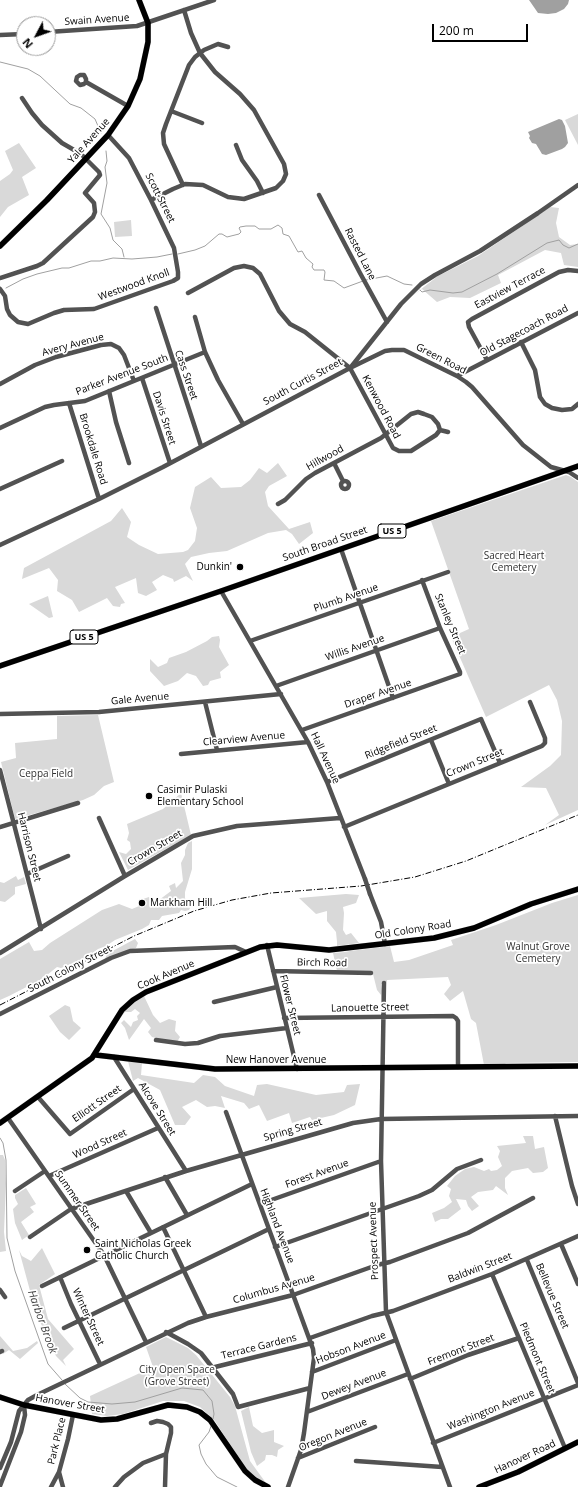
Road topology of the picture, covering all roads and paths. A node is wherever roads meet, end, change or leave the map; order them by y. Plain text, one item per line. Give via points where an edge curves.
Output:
1 (139, 0) edge
2 (214, 0) edge
3 (184, 10) junction
4 (148, 23) junction
5 (56, 31) edge
6 (16, 34) edge
7 (0, 35) edge
8 (228, 47) dead end
9 (200, 52) junction
10 (86, 82) dead end
11 (22, 98) dead end
12 (128, 106) junction
13 (171, 111) junction
14 (202, 123) dead end
15 (108, 135) junction
16 (236, 145) dead end
17 (86, 159) junction
18 (183, 185) junction
19 (578, 185) edge
20 (263, 193) junction
21 (320, 195) dead end
22 (151, 200) junction
23 (0, 246) edge
24 (578, 271) edge
25 (0, 278) edge
26 (178, 278) joint
27 (0, 289) edge
28 (188, 293) dead end
29 (156, 308) dead end
30 (578, 312) edge
31 (195, 317) dead end
32 (387, 322) junction
33 (521, 342) junction
34 (205, 352) junction
35 (487, 360) junction
36 (174, 365) junction
37 (350, 368) junction
38 (457, 376) junction
39 (142, 378) junction
40 (134, 381) junction
41 (0, 384) edge
42 (109, 391) junction
43 (69, 403) junction
44 (578, 404) edge
45 (244, 424) junction
46 (0, 428) edge
47 (440, 430) junction
48 (448, 432) dead end
49 (385, 435) junction
50 (201, 446) junction
51 (62, 461) dead end
52 (130, 463) dead end
53 (170, 463) junction
54 (334, 463) junction
55 (578, 466) edge
56 (564, 470) junction
57 (578, 478) edge
58 (343, 481) dead end
59 (0, 489) edge
60 (99, 499) junction
61 (278, 504) dead end
62 (0, 545) edge
63 (341, 549) junction
64 (448, 572) dead end
65 (422, 580) junction
66 (221, 591) junction
67 (360, 602) junction
68 (440, 628) junction
69 (250, 641) junction
70 (377, 650) junction
71 (0, 666) edge
72 (460, 674) joint
73 (276, 686) junction
74 (281, 694) junction
75 (393, 698) junction
76 (205, 702) junction
77 (530, 702) dead end
78 (0, 714) edge
79 (302, 730) junction
80 (431, 740) junction
81 (308, 742) junction
82 (218, 750) junction
83 (181, 754) dead end
84 (500, 763) junction
85 (0, 770) edge
86 (327, 782) junction
87 (449, 784) junction
88 (78, 803) dead end
89 (99, 818) dead end
90 (340, 818) junction
91 (14, 822) junction
92 (0, 827) edge
93 (344, 827) junction
94 (68, 856) dead end
95 (27, 874) junction
96 (125, 876) junction
97 (578, 889) edge
98 (41, 928) junction
99 (385, 944) junction
100 (267, 945) junction
101 (246, 952) junction
102 (0, 953) edge
103 (273, 971) junction
104 (371, 973) dead end
105 (384, 983) dead end
106 (277, 986) junction
107 (214, 1002) dead end
108 (0, 1014) edge
109 (384, 1017) junction
110 (284, 1018) junction
111 (287, 1028) junction
112 (156, 1040) dead end
113 (96, 1054) junction
114 (114, 1057) junction
115 (578, 1066) edge
116 (458, 1067) junction
117 (383, 1068) junction
118 (297, 1069) junction
119 (134, 1089) junction
120 (38, 1097) junction
121 (226, 1112) dead end
122 (555, 1116) junction
123 (578, 1116) edge
124 (8, 1118) junction
125 (382, 1119) junction
126 (0, 1124) edge
127 (158, 1128) junction
128 (241, 1154) junction
129 (481, 1160) dead end
130 (381, 1162) junction
131 (46, 1171) junction
132 (186, 1171) junction
133 (49, 1176) junction
134 (165, 1178) junction
135 (252, 1184) junction
136 (15, 1191) dead end
137 (126, 1191) junction
138 (533, 1198) dead end
139 (260, 1204) junction
140 (578, 1204) edge
141 (71, 1208) junction
142 (382, 1209) junction
143 (187, 1215) junction
144 (163, 1228) junction
145 (269, 1229) junction
146 (151, 1233) junction
147 (578, 1236) edge
148 (30, 1237) dead end
149 (561, 1244) junction
150 (275, 1247) junction
151 (104, 1255) junction
152 (527, 1260) junction
153 (384, 1264) junction
154 (184, 1270) junction
155 (492, 1274) junction
156 (60, 1277) junction
157 (578, 1284) edge
158 (42, 1286) dead end
159 (0, 1290) edge
160 (294, 1295) junction
161 (5, 1297) dead end
162 (125, 1299) junction
163 (386, 1312) junction
164 (206, 1317) junction
165 (79, 1321) junction
166 (64, 1328) dead end
167 (166, 1332) junction
168 (310, 1338) junction
169 (518, 1338) junction
170 (396, 1340) junction
171 (146, 1342) junction
172 (312, 1343) junction
173 (100, 1364) junction
174 (211, 1368) junction
175 (312, 1372) junction
176 (409, 1377) junction
177 (578, 1384) edge
178 (310, 1388) junction
179 (0, 1396) edge
180 (544, 1399) junction
181 (24, 1405) junction
182 (307, 1412) junction
183 (73, 1415) junction
184 (150, 1423) dead end
185 (375, 1428) dead end
186 (12, 1441) junction
187 (433, 1443) junction
188 (578, 1443) edge
189 (17, 1444) junction
190 (565, 1448) junction
191 (166, 1454) junction
192 (298, 1458) junction
193 (356, 1461) dead end
194 (442, 1467) junction
195 (0, 1469) edge
196 (59, 1472) junction
197 (6, 1473) junction
198 (0, 1486) edge
199 (51, 1487) edge
200 (63, 1487) edge
201 (115, 1487) edge
202 (165, 1487) edge
203 (268, 1487) edge
204 (288, 1487) edge
205 (450, 1487) edge
206 (479, 1487) edge

1 - 4 main road
2 - 3 street
3 - 4 street
3 - 9 street
4 - 5 street, Swain Avenue
4 - 12 main road, Yale Avenue via 144,65
6 - 7 street
8 - 9 street via 218,44
9 - 13 street via 190,65
9 - 20 street via 215,72 248,102 284,164 286,174 283,181 276,188
10 - 12 street
11 - 17 street via 53,136
12 - 15 main road, Yale Avenue
13 - 14 street
13 - 18 street via 163,133 164,144
15 - 17 main road, Yale Avenue
15 - 22 street, Scott Street via 129,158
16 - 20 street via 242,160
17 - 23 main road, Yale Avenue
17 - 25 street via 100,175 85,193 94,204 94,214 43,263
18 - 20 street via 203,185 228,197 244,199
18 - 22 street
19 - 32 street, South Curtis Street via 486,246 421,284
21 - 32 street, Rasted Lane
22 - 26 street, Scott Street via 174,248
24 - 35 street, Eastview Terrace via 559,272 468,322
26 - 27 street, Westwood Knoll via 94,309 64,310 28,324 18,322 10,315 5,296
28 - 37 street via 234,268 253,268 260,274 279,311 290,324 305,332
29 - 36 street, Cass Street
30 - 33 street, Old Stagecoach Road
31 - 34 street
32 - 37 street, South Curtis Street
33 - 35 street, Old Stagecoach Road
33 - 44 street via 535,370 540,397 545,404 562,410
34 - 36 street, Parker Avenue South
34 - 45 street
35 - 38 street, Old Stagecoach Road
36 - 39 street, Parker Avenue South
36 - 50 street, Cass Street
37 - 38 street, Green Road via 398,349
37 - 45 street, South Curtis Street
37 - 49 street, Kenwood Road
38 - 56 street, Green Road via 472,387 523,445 551,467
39 - 40 street, Parker Avenue South
39 - 53 street, Davis Street
40 - 41 street, Avery Avenue via 124,355 119,348 111,344 49,359
40 - 42 street, Parker Avenue South
42 - 43 street, Parker Avenue South
42 - 52 street
43 - 46 street, Parker Avenue South via 45,407
43 - 60 street, Brookdale Road
45 - 50 street, South Curtis Street
47 - 48 street
47 - 49 street, Kenwood Road via 411,451 405,452 393,448
47 - 49 street, Hillwood via 432,417 418,412 411,414
49 - 54 street, Hillwood
50 - 53 street, South Curtis Street
51 - 59 street
53 - 60 street, South Curtis Street
54 - 58 street
54 - 61 street, Hillwood via 306,479
55 - 56 main road, South Broad Street / US 5
56 - 57 street, Green Road
56 - 63 main road, South Broad Street / US 5
60 - 62 street, South Curtis Street
63 - 66 main road, South Broad Street / US 5
63 - 67 street
64 - 65 street, Plumb Avenue
65 - 67 street, Plumb Avenue
65 - 68 street, Stanley Street
66 - 69 street, Hall Avenue
66 - 71 main road, South Broad Street / US 5
67 - 69 street, Plumb Avenue
67 - 70 street
68 - 70 street, Willis Avenue
68 - 72 street, Stanley Street
69 - 73 street, Hall Avenue
70 - 73 street, Willis Avenue
70 - 75 street
72 - 75 street, Draper Avenue
73 - 74 street, Hall Avenue
74 - 76 street, Gale Avenue
74 - 79 street, Hall Avenue
75 - 79 street, Draper Avenue
76 - 78 street, Gale Avenue via 99,712
76 - 82 street
77 - 84 street, Crown Street via 546,738 545,743
79 - 81 street, Hall Avenue
80 - 84 street, Ridgefield Street via 481,719
80 - 86 street, Ridgefield Street
80 - 87 street
81 - 82 street, Clearview Avenue
81 - 86 street, Hall Avenue
82 - 83 street, Clearview Avenue
84 - 87 street, Crown Street
85 - 91 street, Harrison Street
86 - 90 street, Hall Avenue
87 - 93 street, Crown Street
88 - 91 street
89 - 96 street
90 - 93 street, Hall Avenue
90 - 96 street, Crown Street via 237,826 193,836
91 - 92 street
91 - 95 street, Harrison Street
93 - 99 street, Hall Avenue, bridge via 365,879
94 - 95 street
95 - 98 street, Harrison Street
96 - 98 street, Crown Street
97 - 99 main road, Old Colony Road via 460,932
98 - 102 street, Crown Street
99 - 100 main road, Old Colony Road via 329,950
100 - 101 main road, Cook Avenue
100 - 103 street, Flower Street
101 - 108 street, South Colony Street via 235,947 130,951
101 - 113 main road, Cook Avenue via 146,992 133,1000 117,1017
103 - 104 street, Birch Road
103 - 106 street, Flower Street
105 - 109 street, Prospect Avenue
106 - 107 street
106 - 110 street, Flower Street
109 - 110 street, Lanouette Street
109 - 116 street, Lanouette Street via 456,1018
109 - 117 street, Prospect Avenue
110 - 111 street, Flower Street
111 - 112 street via 220,1036 196,1043
111 - 118 street, Flower Street
113 - 114 main road, New Hanover Avenue
113 - 120 main road, Cook Avenue
114 - 118 main road, New Hanover Avenue via 208,1069
114 - 119 street, Alcove Street
115 - 116 main road, New Hanover Avenue
116 - 117 main road, New Hanover Avenue
117 - 118 main road, New Hanover Avenue
117 - 125 street, Prospect Avenue
119 - 120 street, Elliott Street via 70,1134
119 - 127 street, Alcove Street
120 - 124 main road, Cook Avenue
121 - 128 street, Highland Avenue
122 - 123 street, Spring Street
122 - 125 street, Spring Street
122 - 140 street
124 - 126 main road, Cook Avenue
124 - 131 street, Summer Street
125 - 128 street, Spring Street via 353,1123
125 - 130 street, Prospect Avenue
127 - 132 street, Alcove Street
127 - 133 street, Wood Street
128 - 132 street, Spring Street
128 - 135 street, Highland Avenue
129 - 142 street via 457,1169 432,1190
130 - 139 street, Forest Avenue
130 - 142 street, Prospect Avenue
131 - 133 street, Summer Street
131 - 136 street
132 - 134 street, Spring Street
133 - 141 street, Summer Street
134 - 137 street, Spring Street
134 - 143 street
135 - 139 street, Highland Avenue
135 - 143 street
137 - 141 street, Spring Street
137 - 146 street
138 - 153 street, Columbus Avenue via 468,1233
139 - 145 street, Highland Avenue
141 - 148 street, Spring Street
141 - 151 street, Summer Street
142 - 150 street
142 - 153 street, Prospect Avenue
143 - 144 street
144 - 146 street
144 - 154 street
145 - 150 street, Highland Avenue
145 - 154 street
146 - 151 street
147 - 149 street, Baldwin Street
149 - 152 street, Baldwin Street
149 - 157 street
150 - 160 street, Highland Avenue
151 - 156 street
151 - 162 street, Summer Street
152 - 155 street, Baldwin Street
152 - 177 street, Bellevue Street
153 - 160 street, Columbus Avenue
153 - 163 street, Prospect Avenue
154 - 162 street
154 - 164 street
155 - 163 street, Baldwin Street
155 - 169 street, Piedmont Street
156 - 158 street
156 - 165 street, Winter Street
159 - 161 street
160 - 164 street, Columbus Avenue
160 - 168 street, Highland Avenue
162 - 165 street
162 - 171 street, Summer Street
163 - 168 street, Baldwin Street
163 - 170 street, Prospect Avenue
164 - 167 street, Columbus Avenue
165 - 166 street
165 - 173 street, Winter Street
167 - 171 street, Columbus Avenue
167 - 174 street via 195,1348
168 - 172 street, Highland Avenue
169 - 176 street, Fremont Street
169 - 180 street, Piedmont Street
170 - 175 street, Hobson Avenue
170 - 176 street, Prospect Avenue
171 - 173 street, Columbus Avenue
172 - 174 street, Terrace Gardens
172 - 175 street, Highland Avenue
173 - 181 street, Columbus Avenue via 31,1398
174 - 178 street via 233,1394 238,1407
175 - 178 street, Highland Avenue
176 - 182 street, Dewey Avenue
176 - 187 street, Prospect Avenue
177 - 180 street, Washington Avenue
178 - 182 street, Highland Avenue
179 - 181 main road, Hanover Street
180 - 187 street, Washington Avenue
180 - 190 street, Piedmont Street
181 - 183 main road, Hanover Street
181 - 186 street via 18,1414
181 - 189 street via 26,1415
182 - 192 street, Highland Avenue
183 - 196 street, Park Place
183 - 203 main road, Hanover Street via 109,1420 162,1406 175,1405 193,1409 205,1416 220,1432 245,1471
184 - 191 street via 163,1422 171,1427
185 - 192 street, Oregon Avenue
186 - 189 street
186 - 195 street
187 - 194 street, Prospect Avenue
188 - 190 main road, Hanover Road
189 - 197 street
190 - 206 main road, Hanover Road via 518,1472
191 - 201 street via 142,1463
191 - 202 street
192 - 204 street, Highland Avenue
193 - 194 street
194 - 205 street, Prospect Avenue
195 - 197 street
196 - 199 street, Park Place
196 - 200 street, Park Place
197 - 198 street

